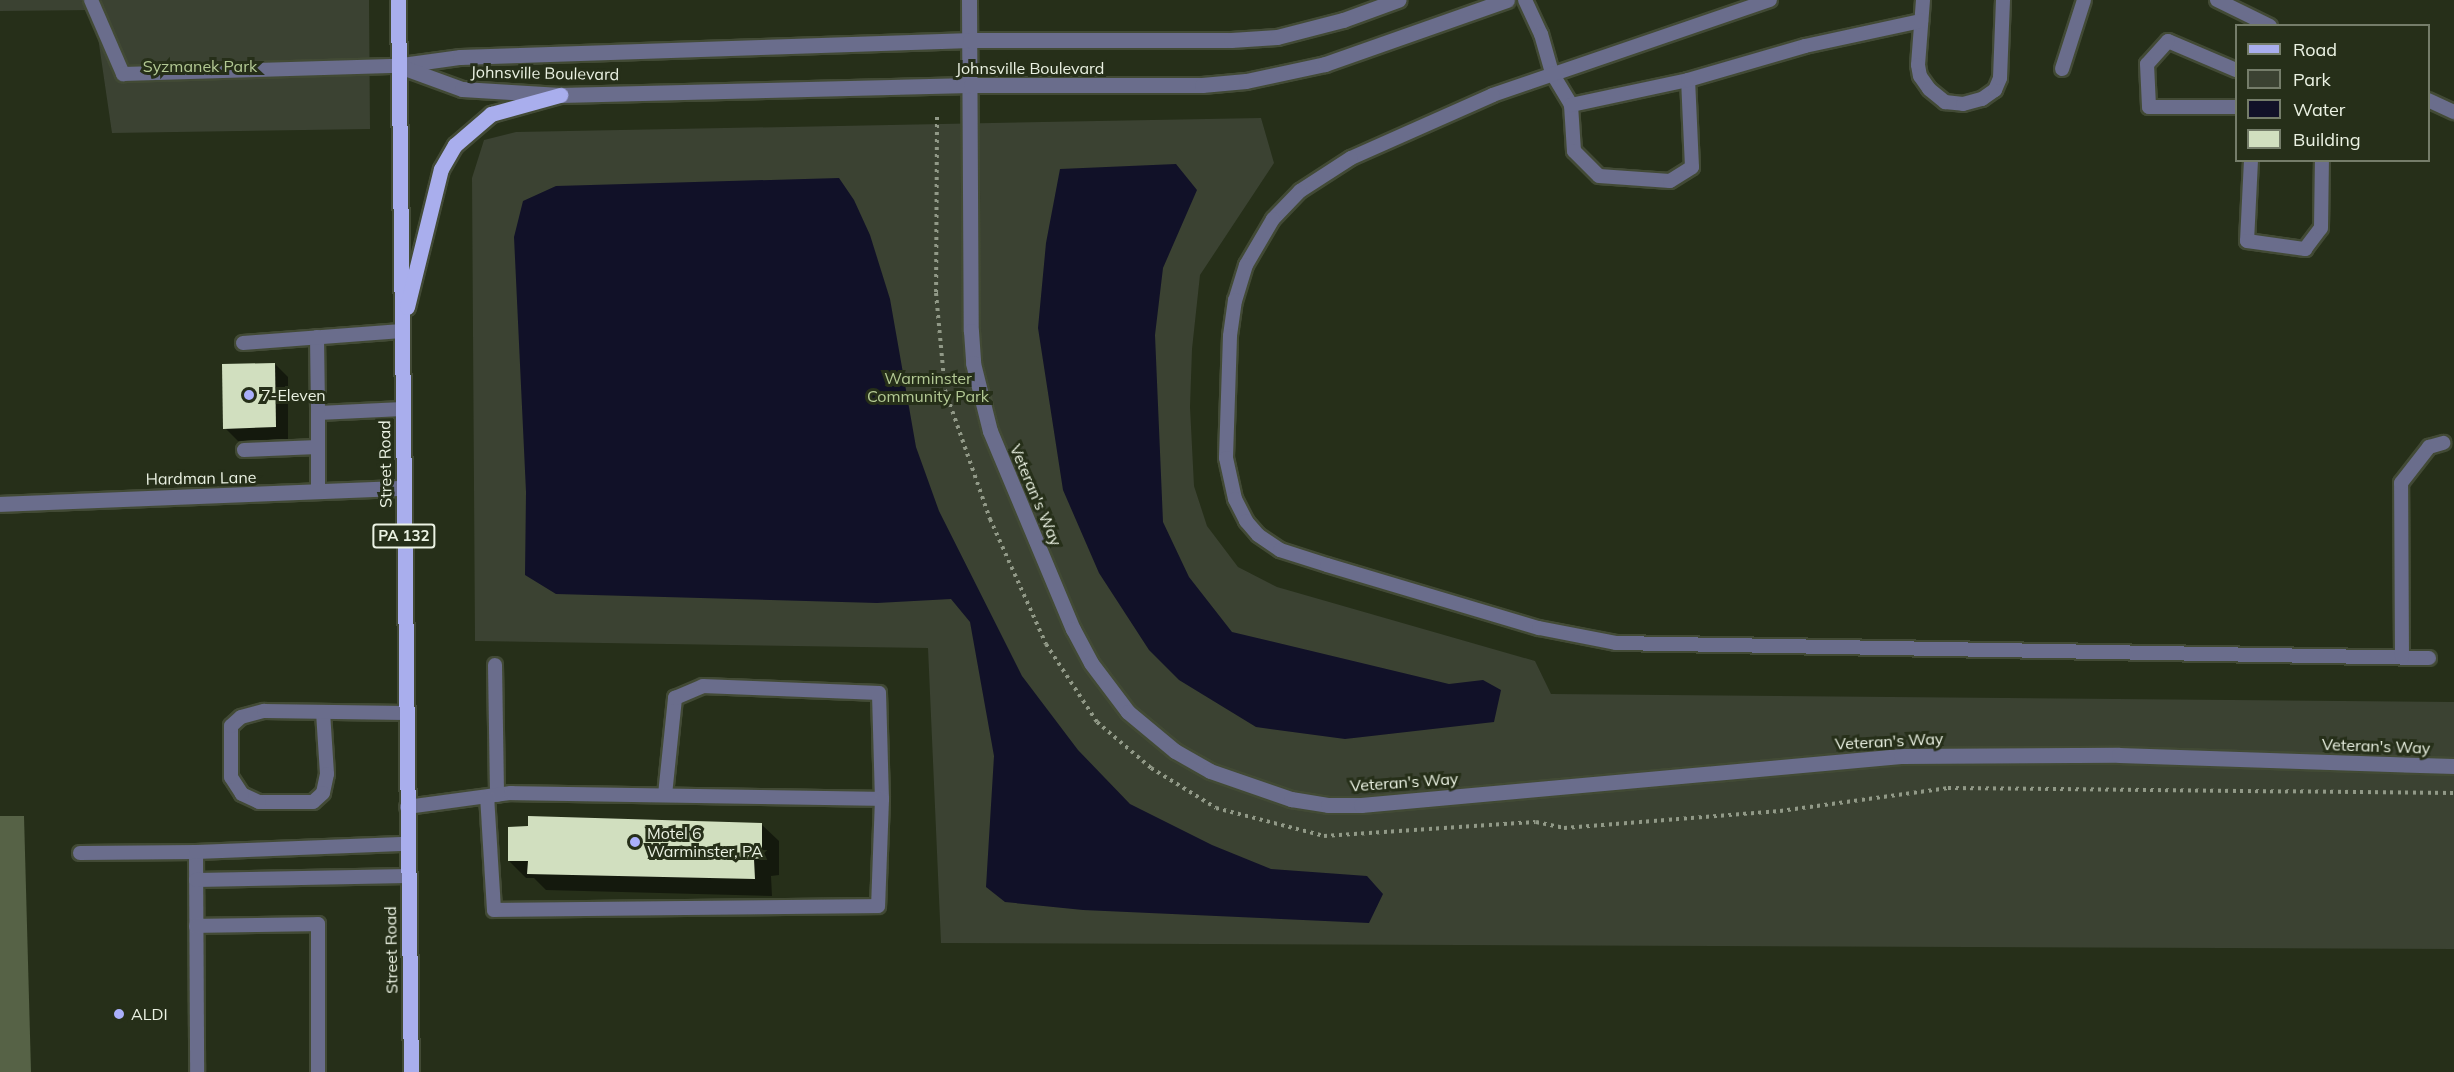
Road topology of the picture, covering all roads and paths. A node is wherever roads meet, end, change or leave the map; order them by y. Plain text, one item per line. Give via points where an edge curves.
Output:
1 (91, 0) edge
2 (398, 0) edge
3 (969, 0) edge
4 (1398, 0) edge
5 (1507, 0) edge
6 (1525, 0) edge
7 (1770, 0) edge
8 (1923, 0) edge
9 (2003, 0) edge
10 (2084, 0) edge
11 (2217, 0) edge
12 (1921, 21) junction
13 (2266, 24) edge
14 (970, 40) junction
15 (399, 66) junction
16 (2062, 69) dead end
17 (2235, 70) edge
18 (1552, 73) junction
19 (1688, 80) junction
20 (970, 85) junction
21 (560, 95) junction
22 (2430, 101) edge
23 (1571, 105) junction
24 (2235, 107) edge
25 (2454, 112) edge
26 (938, 117) dead end
27 (2251, 162) edge
28 (2322, 162) edge
29 (402, 331) junction
30 (317, 337) junction
31 (243, 343) dead end
32 (403, 409) junction
33 (318, 413) junction
34 (2443, 443) dead end
35 (318, 447) junction
36 (244, 450) dead end
37 (404, 488) junction
38 (318, 492) junction
39 (0, 504) edge
40 (2402, 657) junction
41 (2429, 657) dead end
42 (495, 665) dead end
43 (323, 712) junction
44 (406, 713) junction
45 (2454, 766) edge
46 (2454, 793) edge
47 (665, 795) junction
48 (492, 796) junction
49 (882, 799) junction
50 (407, 807) junction
51 (408, 844) junction
52 (196, 852) junction
53 (80, 853) dead end
54 (408, 876) junction
55 (196, 880) junction
56 (196, 926) junction
57 (197, 1072) edge
58 (318, 1072) edge
59 (411, 1072) edge

1 - 15 lane via 123,74
2 - 15 main road, Street Road / PA 132
3 - 14 street, Veteran's Way
4 - 14 street, Johnsville Boulevard via 1343,20 1277,37
5 - 20 street, Johnsville Boulevard via 1325,64 1246,81 1202,85
6 - 18 lane
7 - 18 lane
8 - 12 lane
9 - 12 lane via 2000,78 1995,90 1964,104 1945,102 1920,76
10 - 16 lane
11 - 13 lane
12 - 19 lane via 1805,46
14 - 15 street, Johnsville Boulevard via 460,57
14 - 20 street, Veteran's Way
15 - 21 street, Johnsville Boulevard via 462,89
15 - 29 main road, Street Road / PA 132
17 - 24 lane via 2168,41 2147,64 2149,107
18 - 23 lane
18 - 40 lane via 1351,158 1300,191 1258,242 1234,300 1226,458 1235,499 1258,535 1280,550 1327,565 1539,627 1616,643
19 - 23 lane
19 - 23 lane via 1692,167 1670,181 1599,176 1574,150
20 - 21 street, Johnsville Boulevard
20 - 45 street, Veteran's Way via 971,331 973,363 990,431 1091,663 1128,712 1175,751 1210,771 1291,800 1361,805 1900,756 2119,755
21 - 29 main road via 491,114 455,144 441,169
22 - 25 lane
26 - 46 path via 936,293 945,390 990,519 1046,644 1097,722 1151,768 1216,808 1324,836 1536,822 1564,828 1780,811 1947,788
27 - 28 lane via 2247,241 2305,249 2321,228
29 - 30 lane
29 - 32 main road, Street Road / PA 132
30 - 31 lane
30 - 33 lane
32 - 33 lane
32 - 37 main road, Street Road / PA 132
33 - 35 lane
34 - 40 lane via 2428,447 2400,483
35 - 36 lane
35 - 38 lane
37 - 38 street, Hardman Lane
37 - 44 main road, Street Road / PA 132
38 - 39 street, Hardman Lane
40 - 41 lane
42 - 48 lane
43 - 43 lane via 264,711 241,717 231,726 231,777 242,794 259,802 313,802 323,793 327,774
43 - 44 lane
44 - 50 main road, Street Road / PA 132
47 - 48 lane
47 - 49 lane
47 - 49 lane via 675,698 703,686 879,693
48 - 49 lane via 494,910 878,906
48 - 50 lane
50 - 51 main road, Street Road / PA 132
51 - 52 lane
51 - 54 main road, Street Road / PA 132
52 - 53 lane
52 - 55 lane
54 - 55 lane
54 - 59 main road, Street Road / PA 132
55 - 56 lane
56 - 57 lane
56 - 58 lane via 318,924

